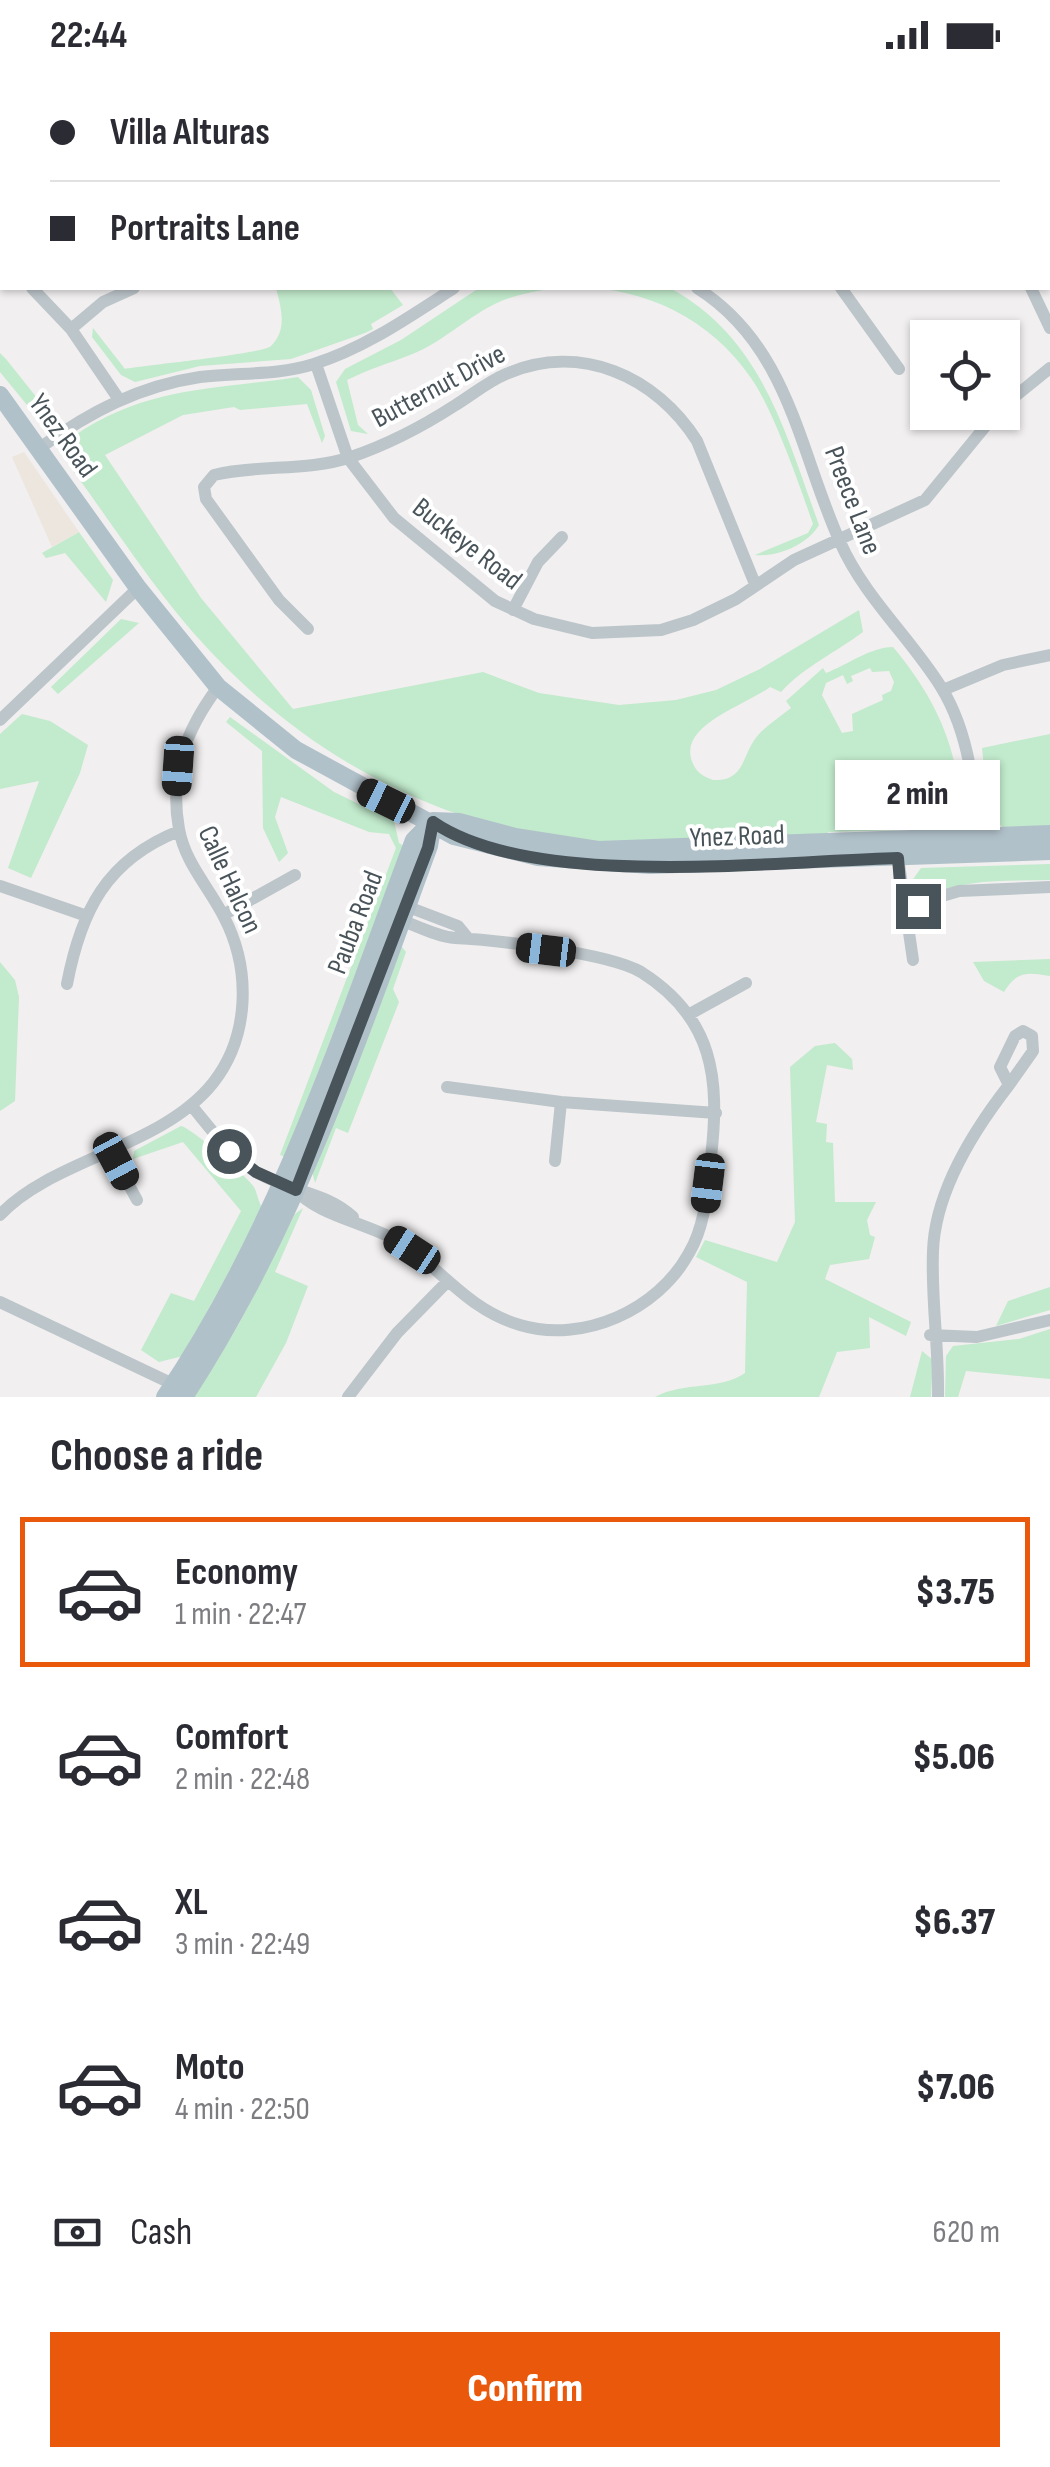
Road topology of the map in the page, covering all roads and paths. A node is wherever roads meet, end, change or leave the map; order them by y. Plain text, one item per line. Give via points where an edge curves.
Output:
1 (34, 290) edge
2 (130, 290) edge
3 (451, 290) edge
4 (700, 290) edge
5 (842, 290) edge
6 (1032, 290) edge
7 (1050, 328) edge
8 (70, 329) junction
9 (316, 364) junction
10 (1050, 368) edge
11 (899, 369) dead end
12 (1020, 393) edge
13 (0, 395) edge
14 (118, 398) junction
15 (983, 430) edge
16 (41, 447) junction
17 (348, 458) junction
18 (562, 537) dead end
19 (839, 540) junction
20 (755, 584) junction
21 (138, 588) junction
22 (513, 610) junction
23 (308, 629) dead end
24 (1050, 655) edge
25 (218, 686) junction
26 (943, 690) junction
27 (0, 720) edge
28 (433, 822) junction
29 (179, 831) junction
30 (1050, 834) edge
31 (977, 846) junction
32 (1050, 851) edge
33 (898, 858) junction
34 (295, 875) dead end
35 (0, 886) edge
36 (1050, 887) edge
37 (902, 908) junction
38 (396, 910) junction
39 (84, 915) junction
40 (223, 915) junction
41 (913, 960) dead end
42 (746, 983) dead end
43 (67, 984) dead end
44 (688, 1016) junction
45 (1009, 1085) dead end
46 (447, 1087) dead end
47 (561, 1102) junction
48 (192, 1106) junction
49 (716, 1114) junction
50 (110, 1152) junction
51 (556, 1161) dead end
52 (289, 1187) junction
53 (137, 1200) dead end
54 (0, 1215) edge
55 (446, 1283) junction
56 (0, 1302) edge
57 (1050, 1320) edge
58 (934, 1336) junction
59 (178, 1392) edge
60 (348, 1397) edge
61 (938, 1397) edge

1 - 8 street
2 - 8 street
3 - 9 street via 364,344
4 - 19 street, Preece Lane via 734,316 765,355
5 - 11 street
6 - 7 street
8 - 14 street
9 - 14 street via 200,377
9 - 17 street, Buckeye Road
10 - 12 street, Buckeye Road
13 - 16 main road, Ynez Road
14 - 16 street
15 - 19 street, Buckeye Road via 925,500
16 - 21 main road, Ynez Road
17 - 20 street, Butternut Drive via 530,365 565,361 613,369 652,388 698,441
17 - 22 street, Buckeye Road via 394,518
17 - 23 street, Butternut Drive via 229,472 204,486 218,517
18 - 22 street via 538,562
19 - 20 street, Buckeye Road
19 - 26 street, Preece Lane via 870,596
20 - 22 street, Buckeye Road via 718,609 661,630 592,633
21 - 25 main road, Ynez Road
21 - 27 street
24 - 26 street via 1003,664
25 - 28 main road, Ynez Road via 296,750
25 - 29 street, Calle Halcon via 188,733 178,766
26 - 31 street, Preece Lane via 972,773
28 - 31 main road, Ynez Road via 598,850
28 - 33 main road, Ynez Road via 494,848 588,863
28 - 38 main road, Pauba Road via 414,840
29 - 39 street via 122,864
29 - 40 street, Calle Halcon
30 - 31 main road, Ynez Road
31 - 32 main road, Ynez Road
31 - 33 main road, Ynez Road
33 - 37 street
34 - 40 street
35 - 39 street
36 - 37 street via 960,891
37 - 41 street
38 - 44 street via 453,938 609,960 640,972
38 - 52 main road, Pauba Road
39 - 43 street
40 - 48 street, Calle Halcon via 239,964 240,1026 214,1081
42 - 44 street
44 - 49 street via 716,1080
45 - 58 street via 982,1124 936,1221
46 - 47 street
47 - 49 street
47 - 51 street
48 - 50 street, Calle Halcon
48 - 52 street via 229,1151
49 - 55 street via 704,1218 690,1252 638,1306 595,1326 540,1329 495,1316
50 - 53 street
50 - 54 street, Calle Halcon via 29,1192
52 - 55 street via 306,1202 412,1250
52 - 59 main road, Pauba Road via 245,1296
55 - 60 street
56 - 59 street
57 - 58 street via 1012,1332
58 - 61 street

